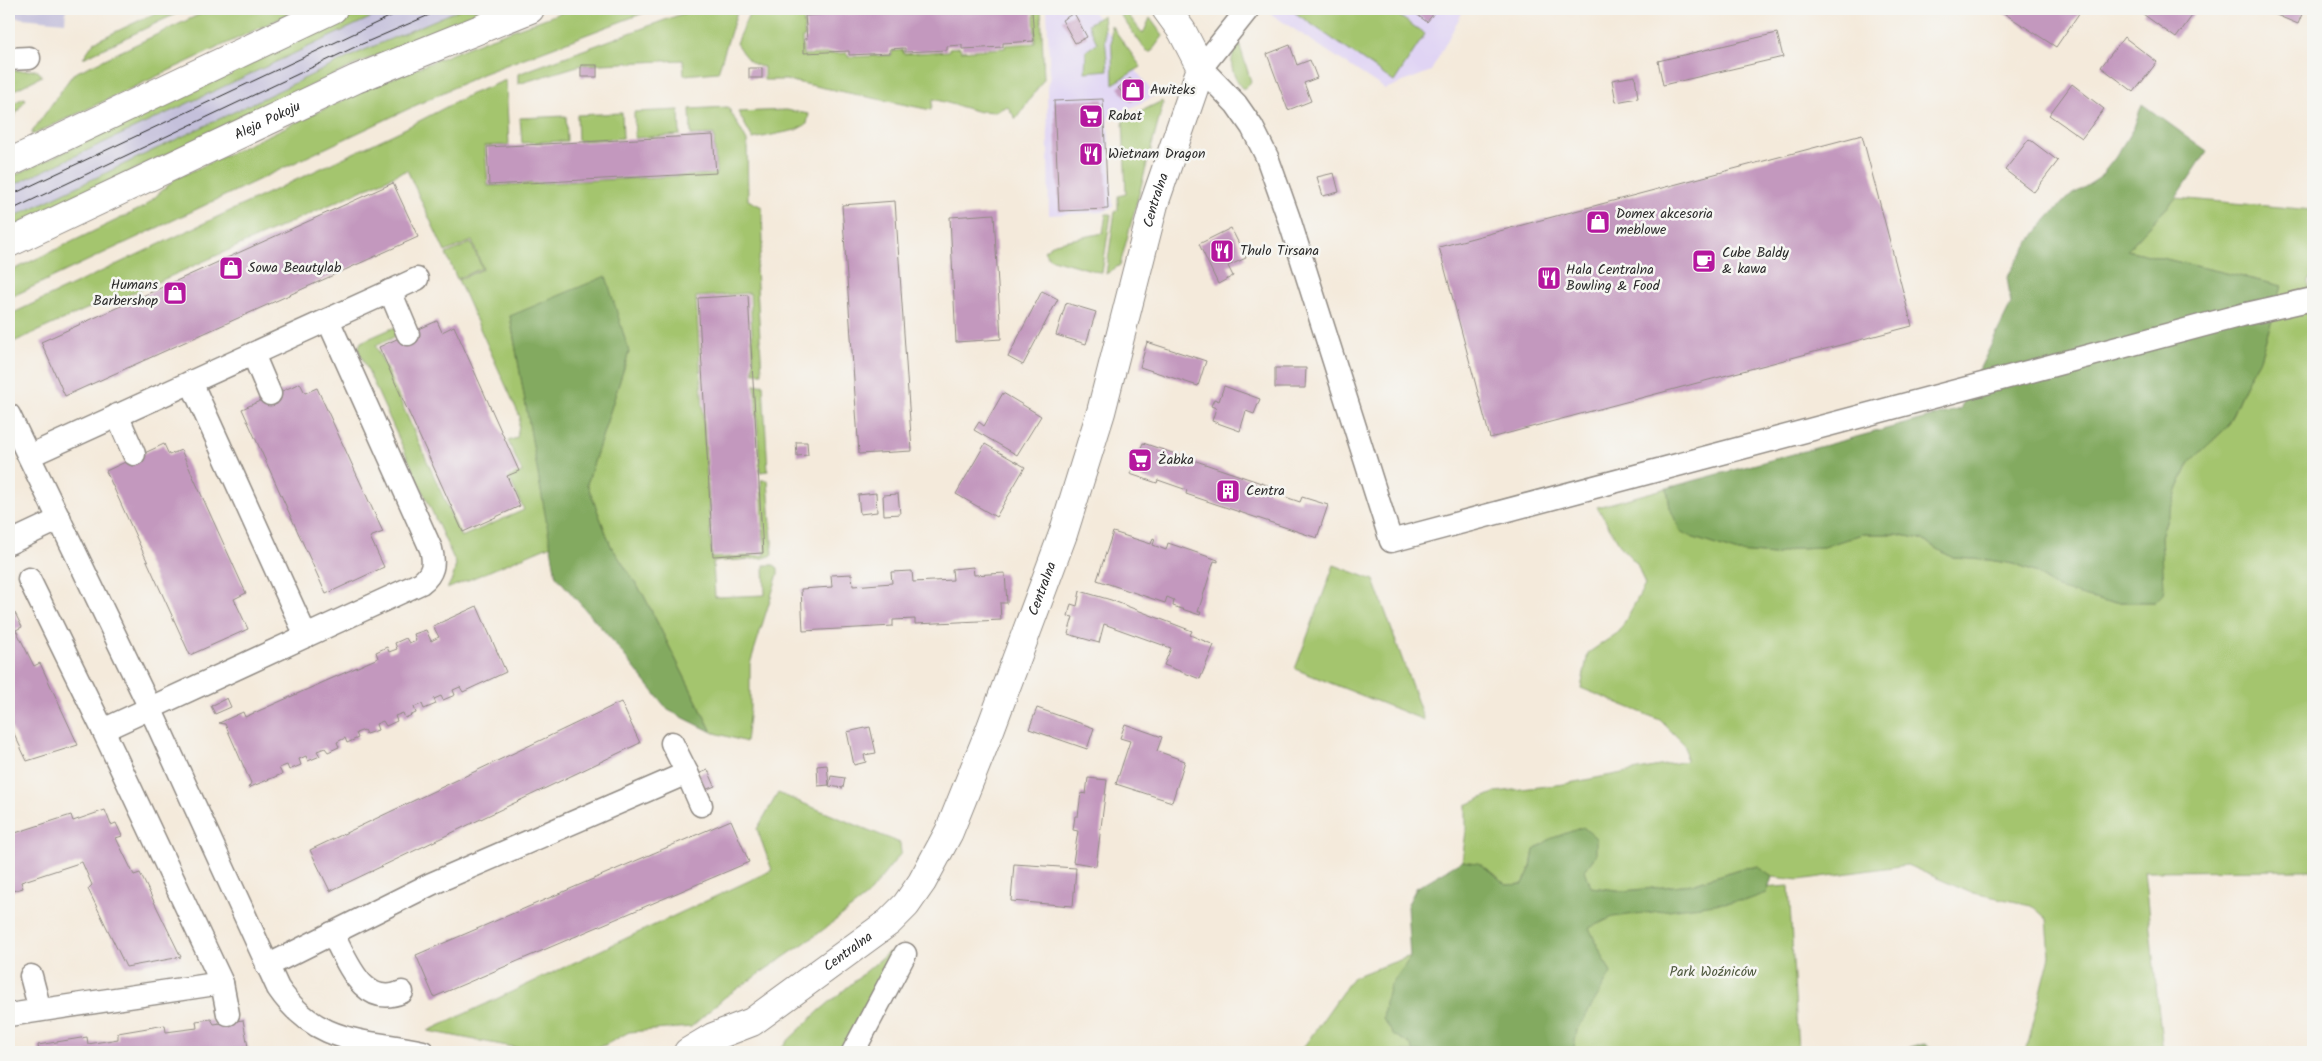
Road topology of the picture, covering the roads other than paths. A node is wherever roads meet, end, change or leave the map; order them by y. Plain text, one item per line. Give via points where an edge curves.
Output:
1 (332, 9) edge
2 (530, 9) edge
3 (1166, 9) edge
4 (1248, 9) edge
5 (1202, 68) junction
6 (9, 163) edge
7 (9, 243) edge
8 (417, 279) dead end
9 (390, 291) junction
10 (2313, 299) edge
11 (328, 320) junction
12 (408, 334) dead end
13 (253, 354) junction
14 (191, 382) junction
15 (270, 394) dead end
16 (9, 415) edge
17 (117, 416) junction
18 (134, 454) dead end
19 (29, 456) junction
20 (60, 519) junction
21 (9, 543) edge
22 (29, 579) dead end
23 (306, 636) junction
24 (150, 708) junction
25 (102, 730) junction
26 (672, 743) dead end
27 (687, 774) junction
28 (700, 805) dead end
29 (332, 933) junction
30 (905, 954) dead end
31 (266, 966) junction
32 (31, 976) dead end
33 (222, 983) junction
34 (402, 992) dead end
35 (40, 1010) junction
36 (228, 1014) dead end
37 (9, 1015) edge
38 (746, 1025) junction
39 (423, 1052) edge
40 (688, 1052) edge
41 (731, 1052) edge
42 (853, 1052) edge

1 - 6 street
2 - 7 street, Aleja Pokoju via 356,79
3 - 5 street
4 - 5 street, Centralna
5 - 10 street via 1240,109 1267,158 1391,541 2242,315
5 - 38 street, Centralna via 1154,204 1078,490 949,832 922,882 898,913 866,940
8 - 9 street
9 - 11 street
9 - 12 street
11 - 13 street
11 - 23 street via 431,549 433,565 428,578 421,583
13 - 14 street
13 - 15 street
14 - 17 street
14 - 23 street
16 - 19 street
17 - 18 street
17 - 19 street
19 - 20 street
20 - 21 street
20 - 24 street
22 - 25 street
23 - 24 street
24 - 25 street
24 - 31 street
25 - 33 street
26 - 27 street
27 - 28 street
27 - 29 street via 478,864
29 - 31 street
29 - 34 street via 361,985 374,994 384,996
30 - 42 street
31 - 39 street via 288,1003 324,1030 355,1041
32 - 35 street
33 - 35 street
33 - 36 street
35 - 37 street
38 - 40 street, Centralna
38 - 41 street, Centralna

